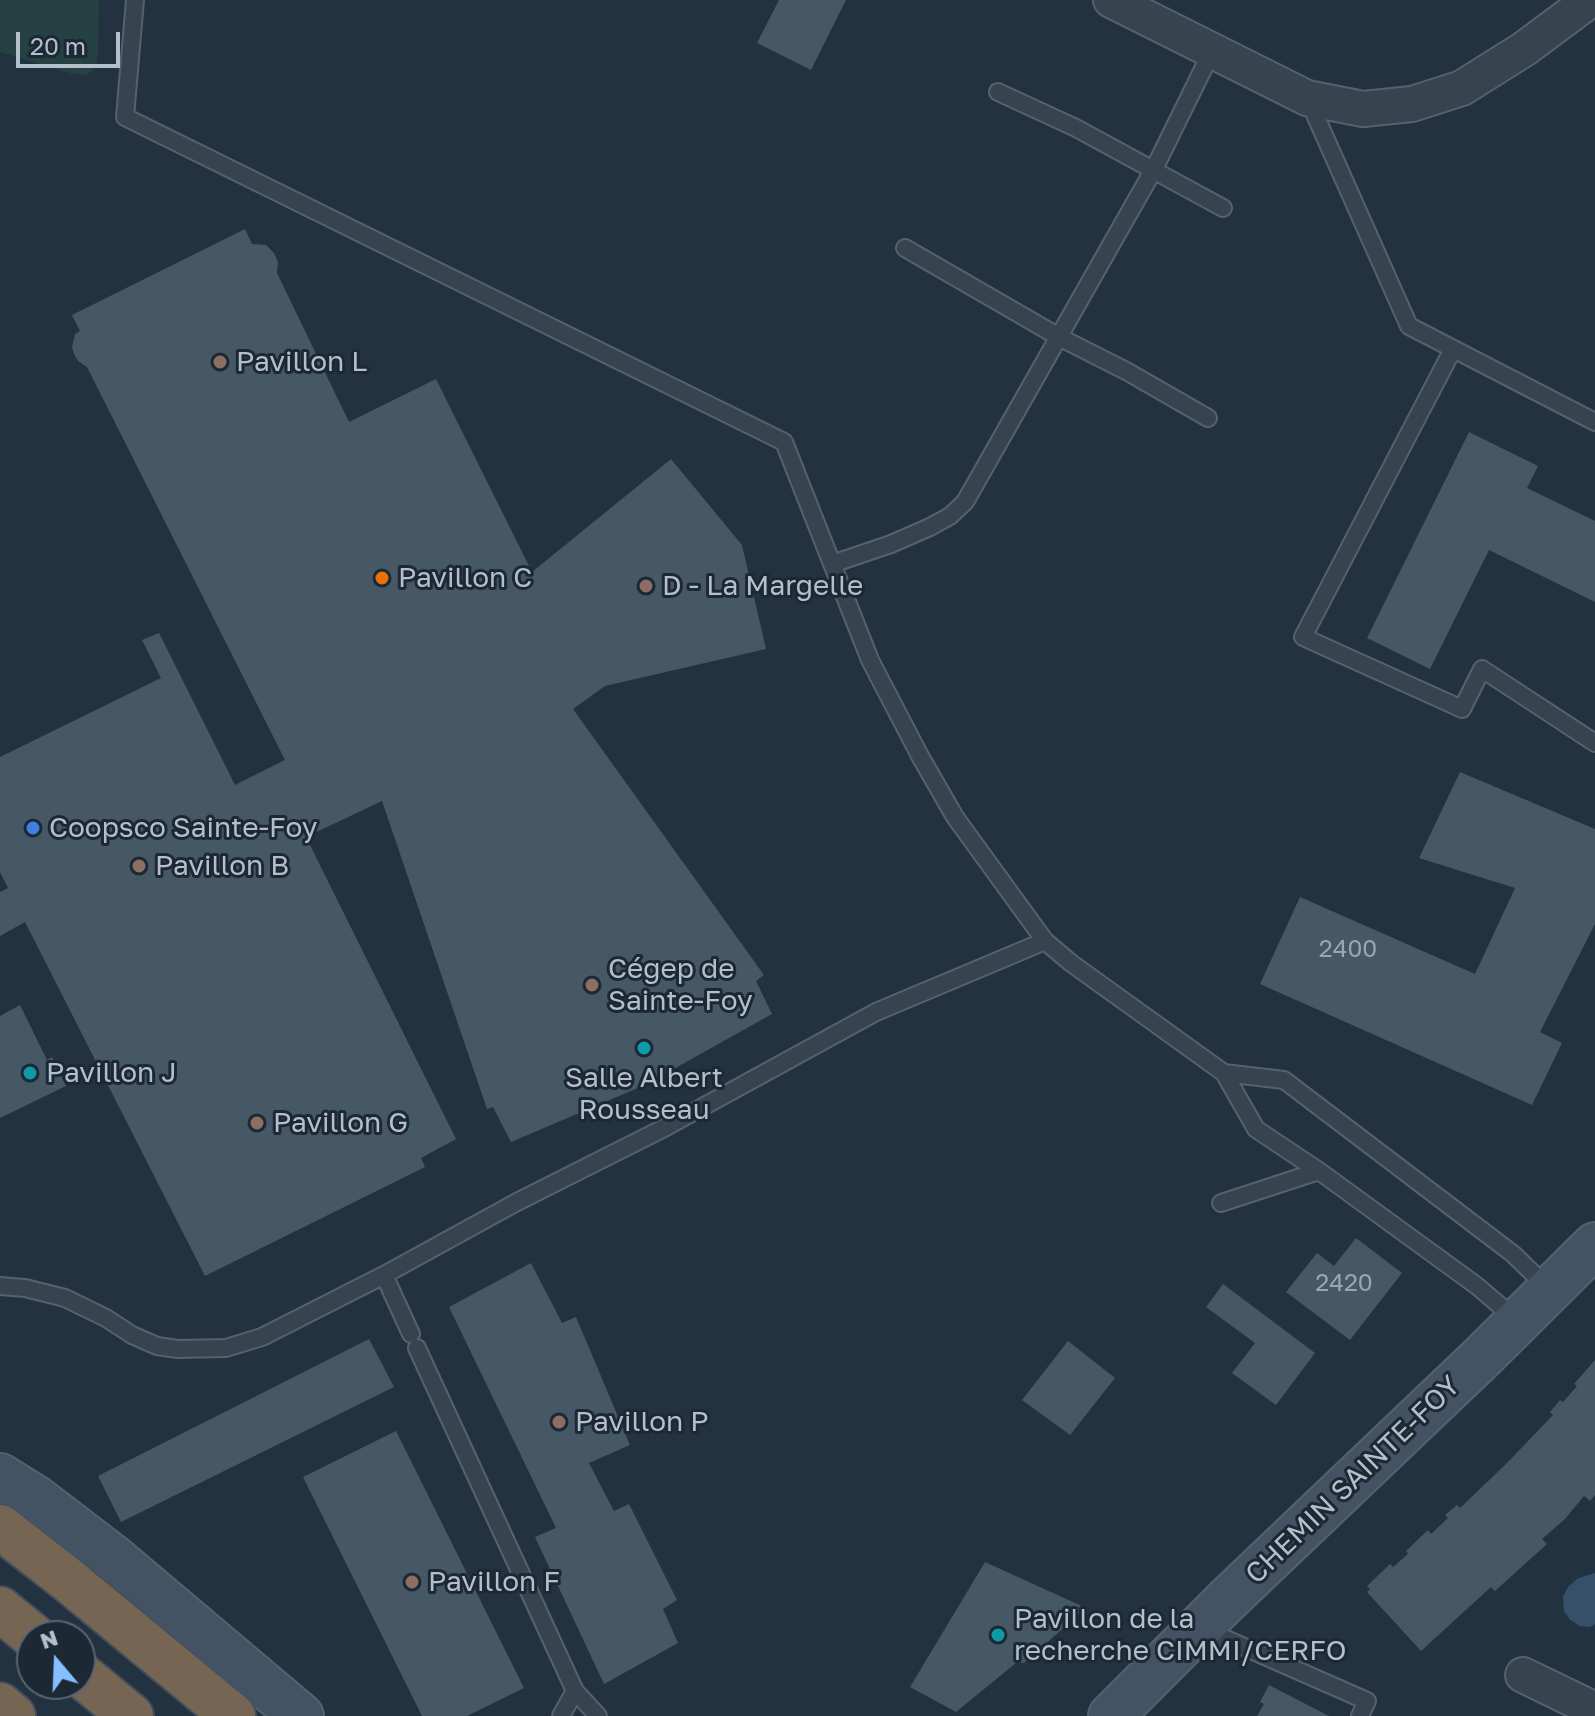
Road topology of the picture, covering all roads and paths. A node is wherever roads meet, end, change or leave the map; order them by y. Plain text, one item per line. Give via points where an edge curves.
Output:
1 (135, 0) edge
2 (1111, 0) edge
3 (1590, 0) edge
4 (1212, 51) junction
5 (998, 92) dead end
6 (1307, 98) junction
7 (1154, 169) junction
8 (1223, 208) dead end
9 (905, 248) dead end
10 (1059, 337) junction
11 (1453, 349) junction
12 (1208, 418) dead end
13 (1595, 422) edge
14 (832, 564) junction
15 (1595, 743) edge
16 (1045, 941) junction
17 (1224, 1073) junction
18 (1319, 1171) junction
19 (1221, 1203) dead end
20 (1595, 1245) edge
21 (384, 1275) junction
22 (0, 1286) edge
23 (1551, 1290) junction
24 (1518, 1322) junction
25 (0, 1476) edge
26 (0, 1527) edge
27 (0, 1609) edge
28 (16, 1622) edge
29 (1200, 1627) junction
30 (1523, 1675) dead end
31 (96, 1687) edge
32 (575, 1691) junction
33 (0, 1705) edge
34 (1595, 1710) edge
35 (13, 1716) edge
36 (131, 1716) edge
37 (233, 1716) edge
38 (301, 1716) edge
39 (561, 1716) edge
40 (598, 1716) edge
41 (1111, 1716) edge
42 (1360, 1716) edge

1 - 14 lane via 125,117 784,442
2 - 4 street
3 - 6 street via 1462,88 1412,104 1363,109
4 - 6 street
4 - 7 lane
5 - 7 lane
6 - 11 lane via 1409,326
7 - 8 lane
7 - 10 lane
9 - 10 lane
10 - 12 lane
10 - 14 lane via 965,502 930,527
11 - 13 lane
11 - 15 lane via 1303,637 1462,709 1482,669
14 - 16 lane via 870,660 927,768 955,817
16 - 17 lane
16 - 21 lane via 876,1012
17 - 18 lane via 1256,1129
17 - 23 lane via 1284,1080 1513,1254
18 - 19 lane
18 - 24 lane
20 - 23 main road, CHEMIN SAINTE-FOY
21 - 22 lane via 262,1337 201,1349 157,1346 65,1298
21 - 32 lane
23 - 24 main road, CHEMIN SAINTE-FOY
24 - 29 main road, CHEMIN SAINTE-FOY
25 - 38 main road via 114,1558
26 - 37 highway
27 - 28 highway
29 - 41 main road, CHEMIN SAINTE-FOY
29 - 42 lane via 1367,1701
30 - 34 street
31 - 36 highway
32 - 39 lane
32 - 40 lane
33 - 35 highway

